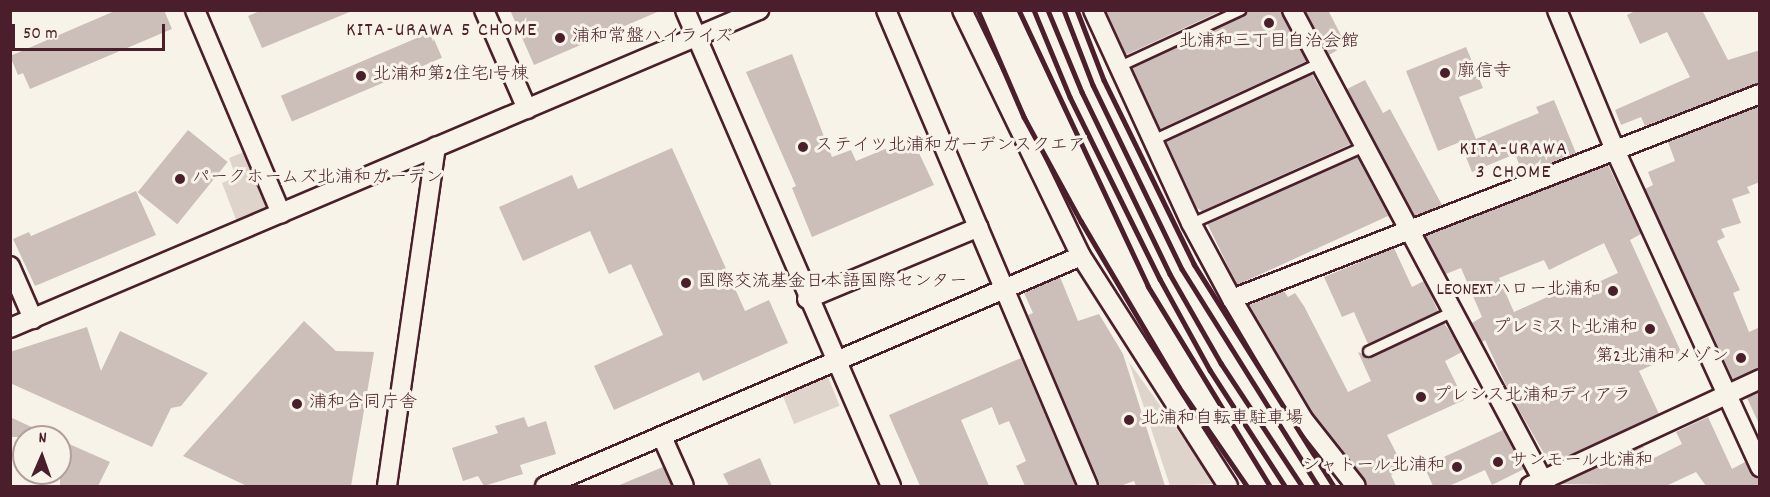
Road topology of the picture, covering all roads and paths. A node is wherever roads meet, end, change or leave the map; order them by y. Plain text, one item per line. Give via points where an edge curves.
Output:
1 (195, 10) edge
2 (484, 10) edge
3 (685, 10) edge
4 (759, 10) edge
5 (886, 10) edge
6 (962, 10) edge
7 (1093, 10) edge
8 (1240, 10) edge
9 (1292, 10) edge
10 (1557, 10) edge
11 (696, 37) junction
12 (1319, 63) junction
13 (1116, 67) junction
14 (1760, 94) edge
15 (527, 109) junction
16 (1152, 140) junction
17 (436, 147) junction
18 (1362, 147) junction
19 (1615, 150) junction
20 (281, 214) junction
21 (1191, 223) junction
22 (979, 227) junction
23 (1407, 230) junction
24 (1081, 256) junction
25 (10, 266) edge
26 (1006, 290) junction
27 (807, 299) junction
28 (1232, 299) junction
29 (1451, 312) junction
30 (33, 319) junction
31 (10, 328) edge
32 (1368, 351) dead end
33 (836, 360) junction
34 (1760, 379) edge
35 (1725, 396) junction
36 (663, 439) junction
37 (1760, 467) edge
38 (1539, 484) edge
39 (387, 486) edge
40 (545, 486) edge
41 (684, 486) edge
42 (891, 486) edge
43 (1088, 486) edge
44 (1228, 486) edge
45 (1356, 486) edge

1 - 20 street
2 - 15 street
3 - 11 street
4 - 11 street
5 - 22 street
6 - 24 street
7 - 13 street
8 - 13 lane
9 - 12 street
10 - 19 street
11 - 15 street
11 - 27 street
12 - 16 lane
12 - 18 street
13 - 16 street
14 - 19 street
15 - 17 street
16 - 21 street
17 - 20 street
17 - 39 street
18 - 21 lane
18 - 23 street
19 - 23 street
19 - 35 street
20 - 30 street
21 - 28 street
22 - 26 street
22 - 27 street
23 - 28 street
23 - 29 street
24 - 26 street
24 - 44 street
25 - 30 street
26 - 33 street
26 - 43 street
27 - 33 street
28 - 45 street via 1303,418
29 - 32 lane
29 - 38 street
30 - 31 street
33 - 36 street
33 - 42 street
34 - 35 street
35 - 37 street
35 - 38 street
36 - 40 street
36 - 41 street

